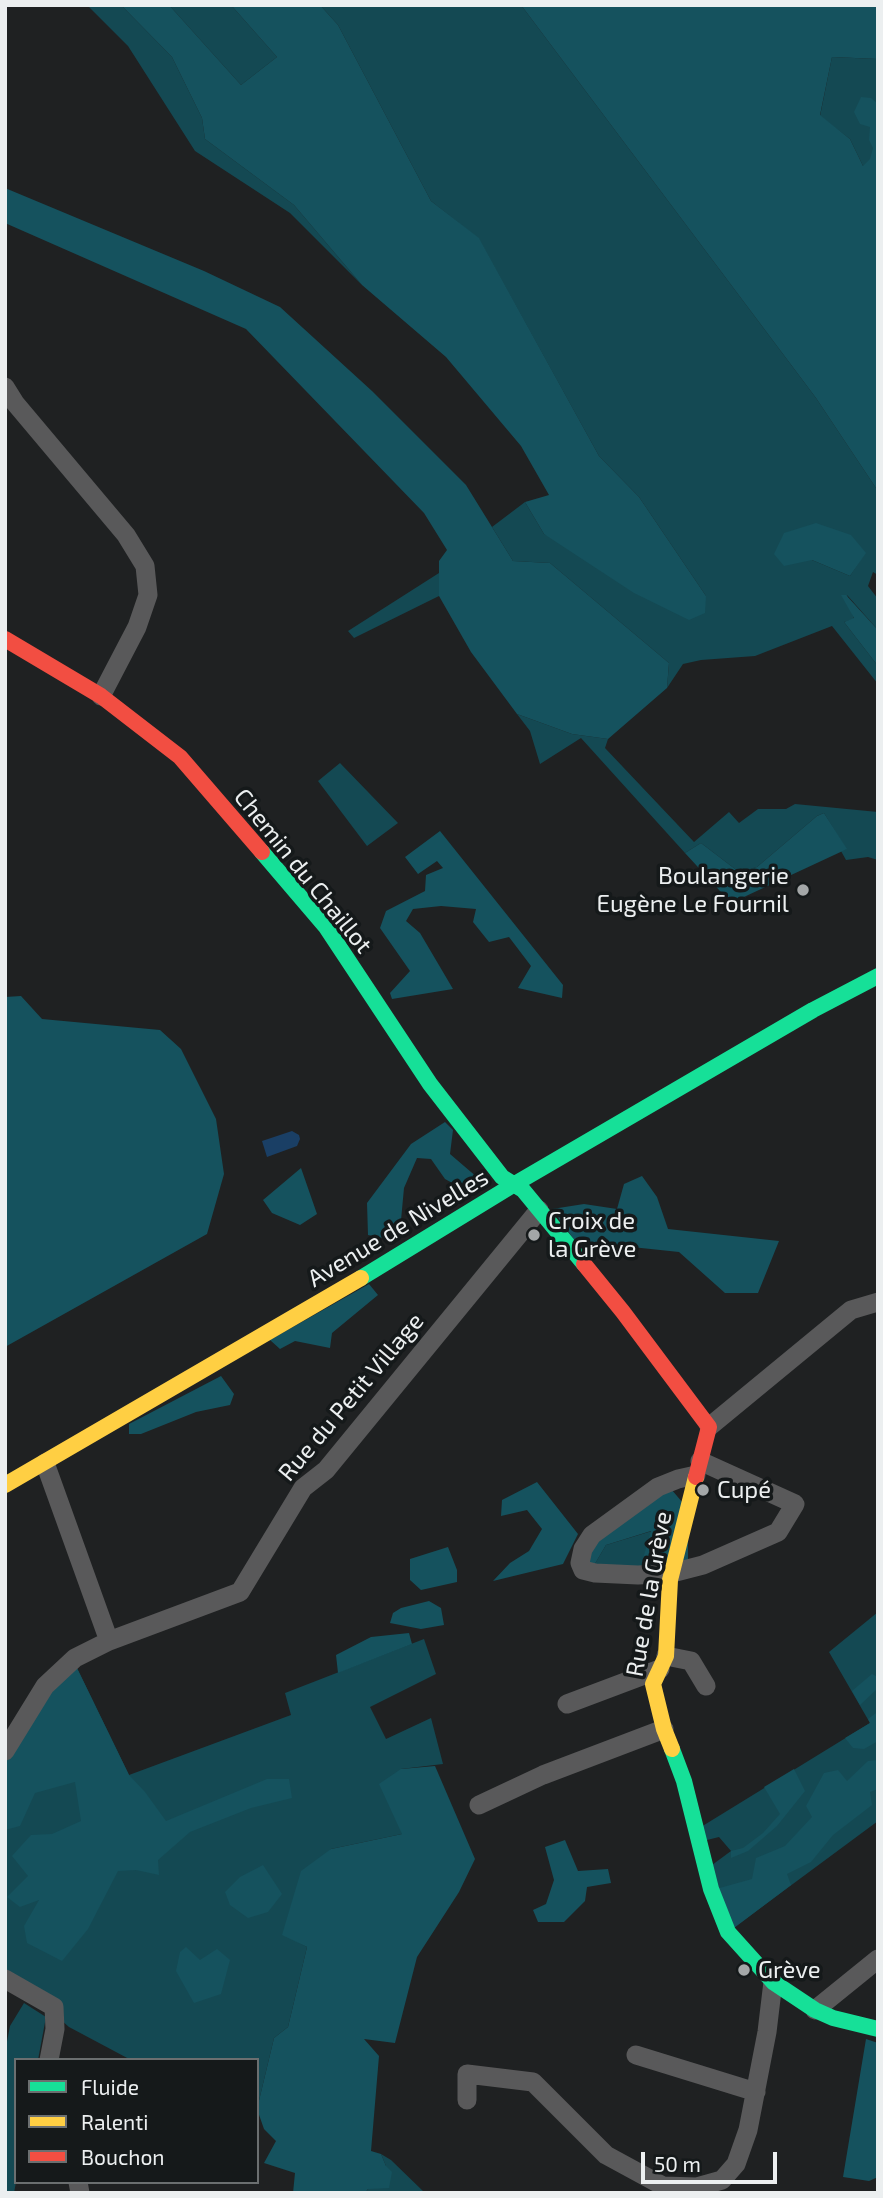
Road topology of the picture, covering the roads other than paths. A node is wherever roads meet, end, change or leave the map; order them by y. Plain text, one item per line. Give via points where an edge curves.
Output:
1 (5, 387) edge
2 (5, 639) edge
3 (101, 696) junction
4 (878, 963) edge
5 (878, 976) edge
6 (813, 1010) junction
7 (513, 1185) junction
8 (539, 1209) junction
9 (878, 1302) edge
10 (709, 1427) junction
11 (45, 1463) junction
12 (698, 1468) junction
13 (5, 1485) edge
14 (672, 1573) junction
15 (108, 1641) junction
16 (663, 1663) junction
17 (706, 1686) dead end
18 (568, 1704) dead end
19 (664, 1729) junction
20 (5, 1751) edge
21 (479, 1805) dead end
22 (878, 1959) edge
23 (5, 1979) edge
24 (773, 1982) junction
25 (815, 2010) junction
26 (878, 2029) edge
27 (636, 2055) dead end
28 (49, 2058) edge
29 (755, 2092) junction
30 (467, 2100) dead end
31 (729, 2186) edge
32 (662, 2190) edge

1 - 3 street via 126,535 145,566 148,595 137,627
2 - 3 street, Chemin du Chaillot
3 - 7 street, Chemin du Chaillot via 180,757 326,927 430,1084
4 - 6 street, Avenue de Nivelles
5 - 6 street, Avenue de Nivelles
6 - 7 street, Avenue de Nivelles
7 - 8 street
7 - 11 street, Avenue de Nivelles
8 - 10 street
8 - 15 street, Rue du Petit Village via 326,1470 303,1488 240,1592
9 - 10 street via 851,1310
10 - 12 street, Rue de la Grève
11 - 13 street, Avenue de Nivelles
11 - 15 street
12 - 14 street, Rue de la Grève
12 - 14 street via 795,1504 778,1532 703,1565
12 - 14 street via 658,1487 611,1519 592,1535 580,1563 583,1570 595,1573
14 - 16 street, Rue de la Grève
15 - 20 street, Rue du Petit Village via 75,1658 45,1686
16 - 17 street via 691,1661
16 - 18 street
16 - 19 street, Rue de la Grève via 653,1684
19 - 21 street via 542,1775
19 - 24 street, Rue de la Grève via 728,1932
22 - 25 street
23 - 28 street via 54,2007
24 - 25 street, Rue de la Grève
24 - 29 street
25 - 26 street, Rue de la Grève
27 - 29 street
29 - 31 street
30 - 32 street via 467,2074 533,2081 606,2155
31 - 32 street

